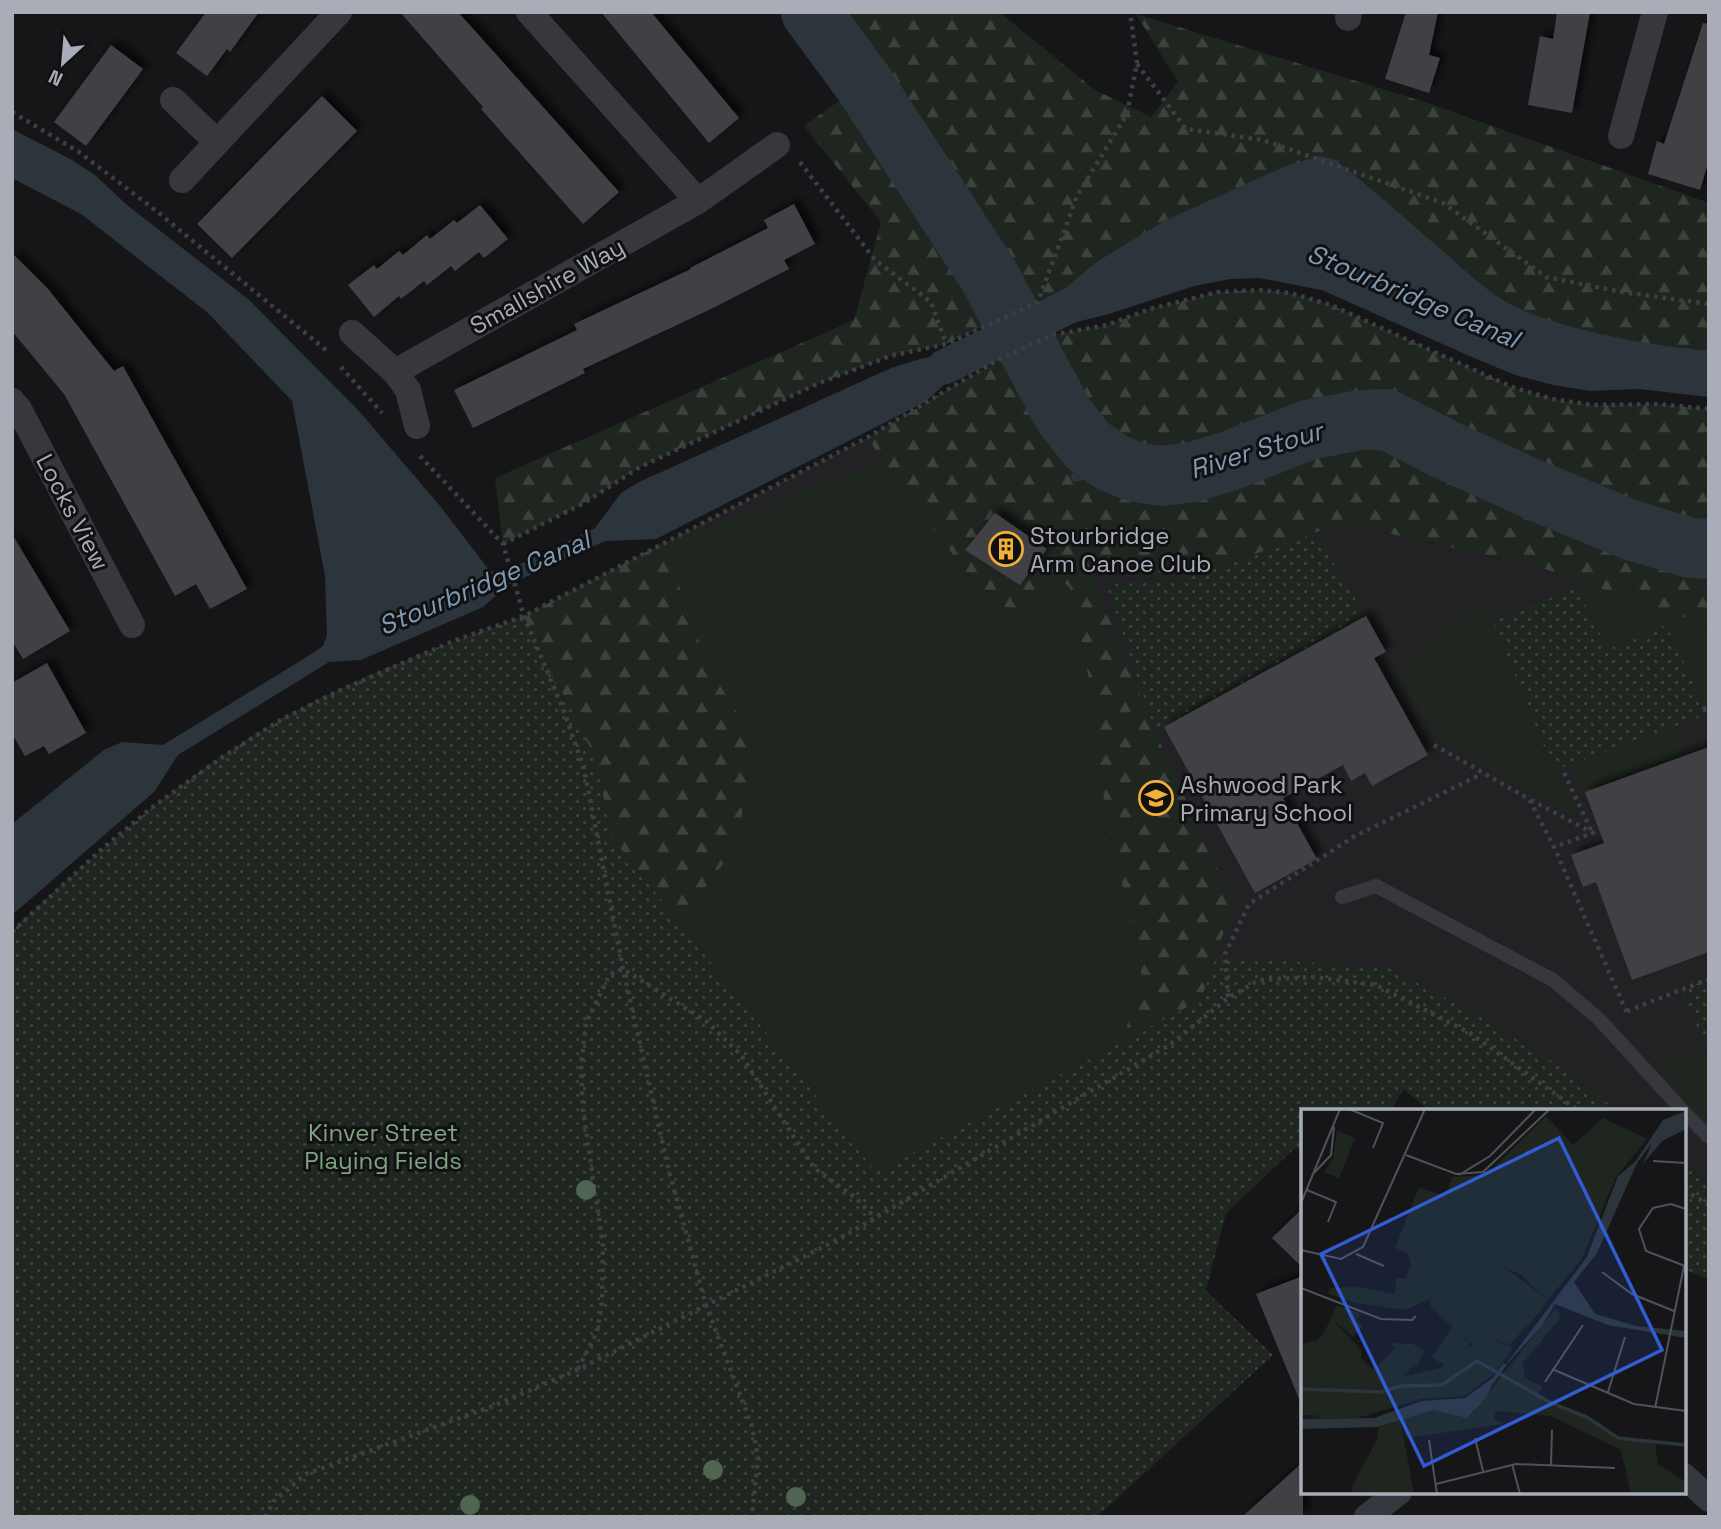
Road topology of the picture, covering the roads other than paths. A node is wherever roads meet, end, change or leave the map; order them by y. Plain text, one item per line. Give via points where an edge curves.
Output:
1 (339, 12) edge
2 (529, 12) edge
3 (1655, 12) edge
4 (173, 100) dead end
5 (1621, 136) dead end
6 (217, 142) junction
7 (777, 145) road end
8 (182, 180) dead end
9 (698, 201) junction
10 (352, 333) dead end
11 (395, 372) junction
12 (12, 401) edge
13 (418, 426) dead end
14 (132, 625) dead end
15 (1342, 897) dead end
16 (1682, 1109) edge
17 (1686, 1113) edge
18 (1709, 1138) edge
19 (1686, 1478) edge
20 (1396, 1494) edge
21 (1709, 1499) edge
22 (1367, 1517) edge

1 - 6 street
2 - 9 street
3 - 5 street
4 - 6 street
6 - 8 street
7 - 9 street, Smallshire Way
9 - 11 street, Smallshire Way
10 - 11 street
11 - 13 street via 408,390
12 - 14 street, Locks View
15 - 16 lane via 1376,886 1553,980 1599,1019
17 - 18 lane
19 - 21 street
20 - 22 street

